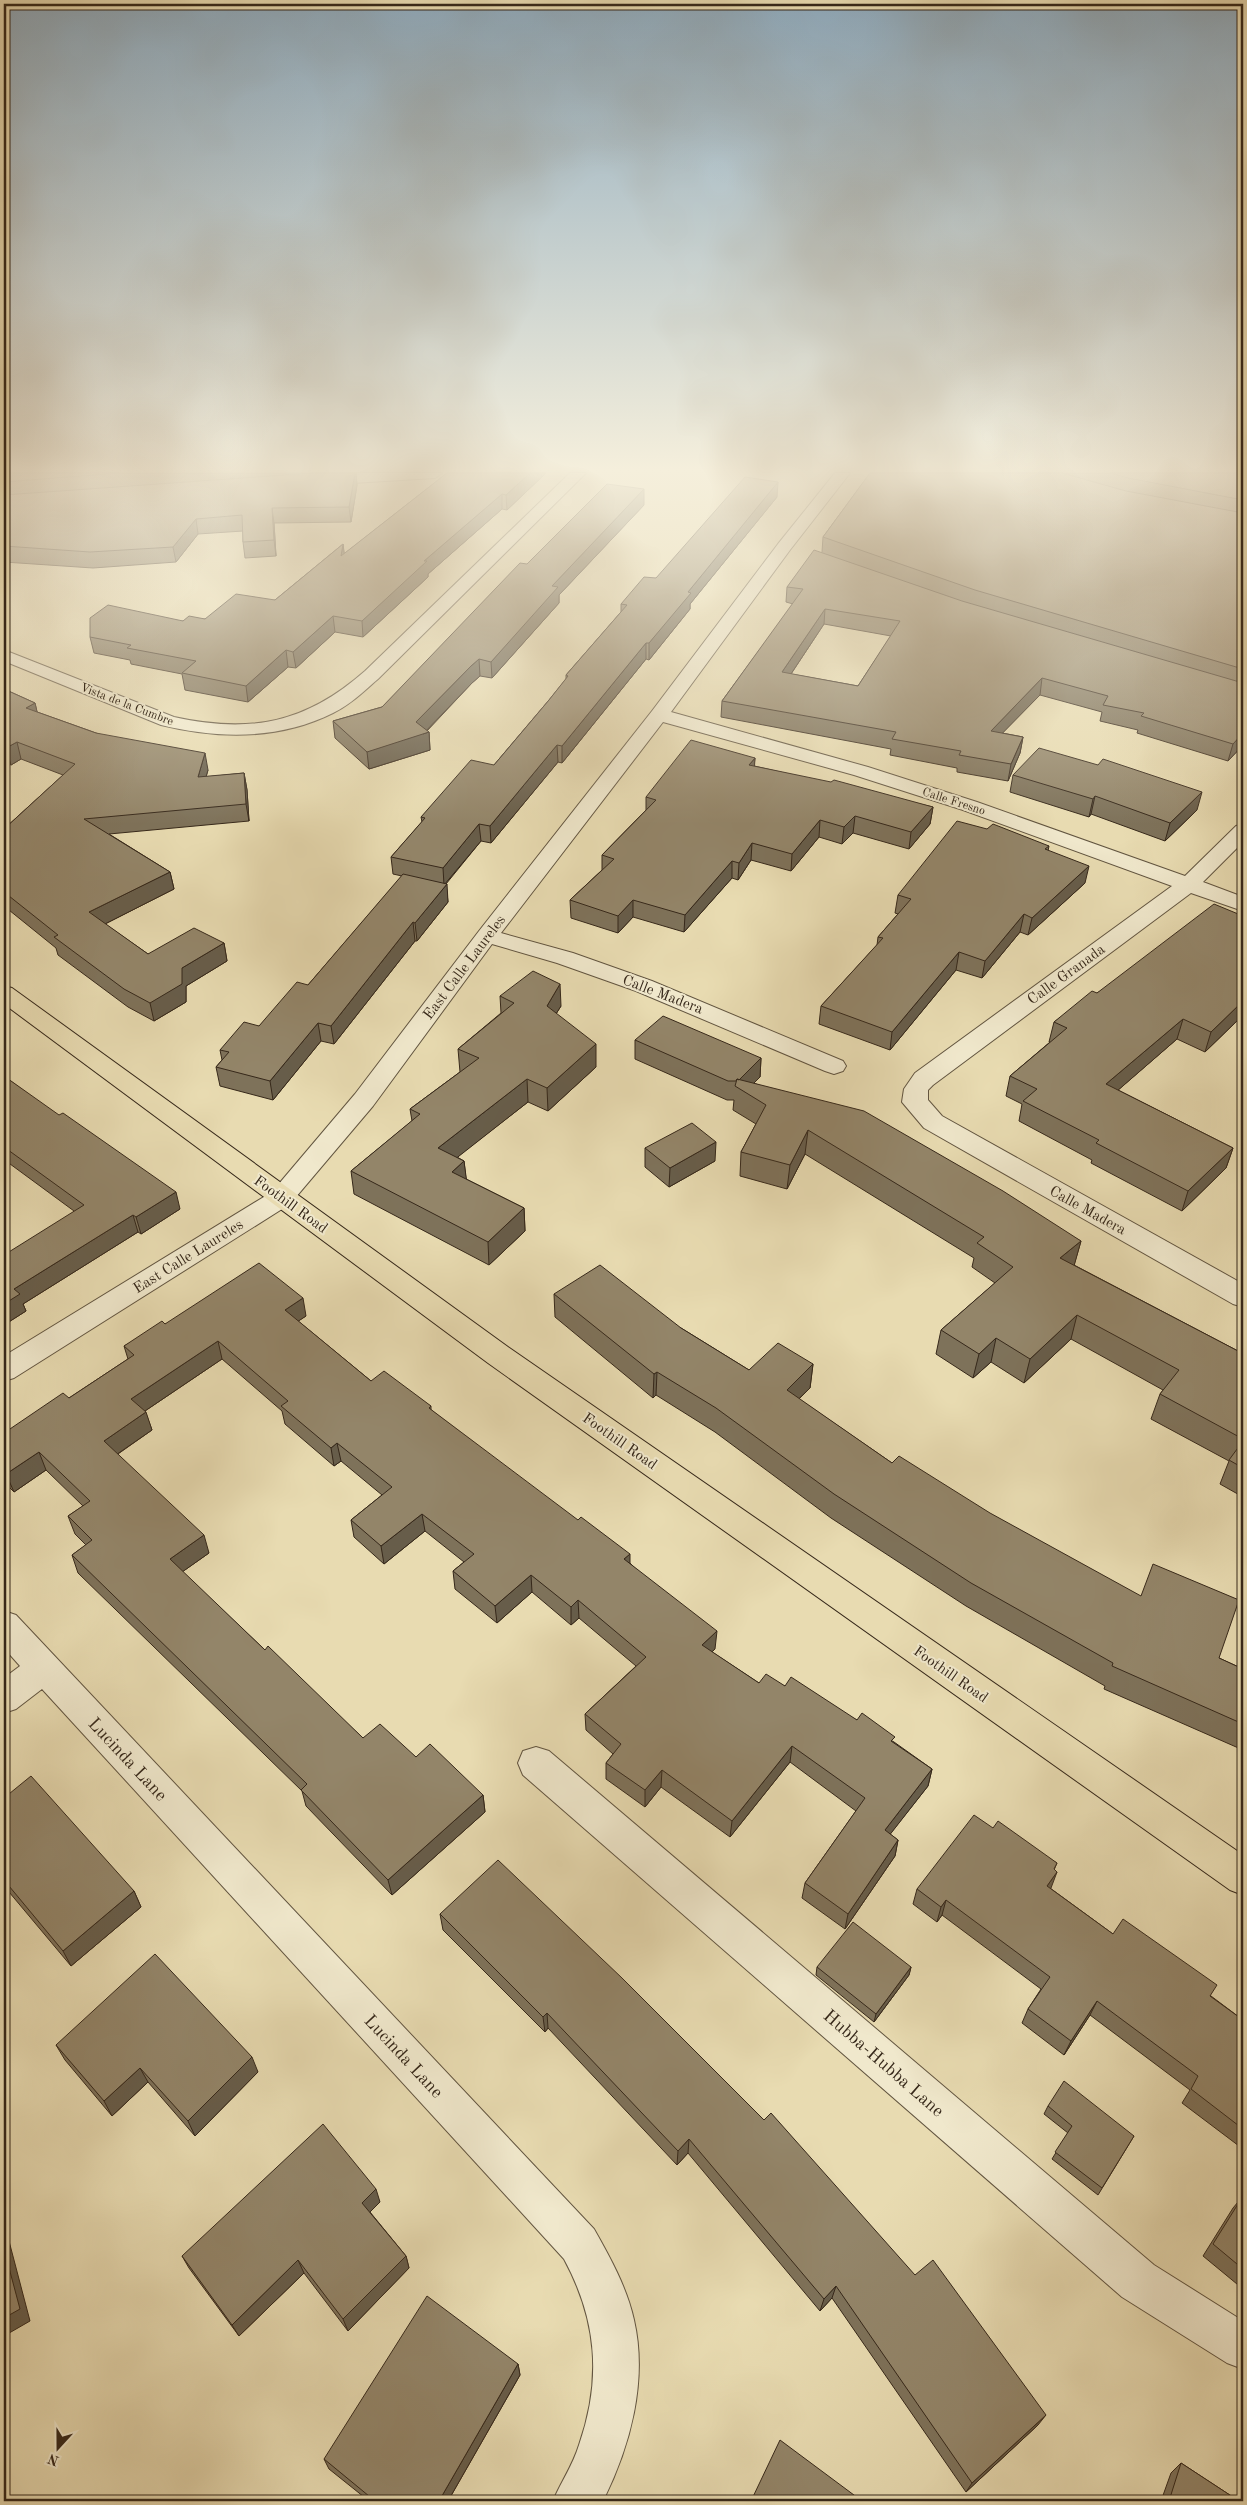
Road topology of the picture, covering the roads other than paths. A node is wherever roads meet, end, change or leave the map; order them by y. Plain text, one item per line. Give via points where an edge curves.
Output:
1 (459, 590) edge
2 (760, 590) edge
3 (4, 655) edge
4 (659, 715) junction
5 (1243, 830) edge
6 (1189, 884) junction
7 (1243, 904) edge
8 (487, 936) junction
9 (4, 993) edge
10 (834, 1066) dead end
11 (933, 1122) joint
12 (282, 1198) junction
13 (1243, 1297) edge
14 (4, 1370) edge
15 (4, 1625) edge
16 (44, 1668) junction
17 (4, 1698) edge
18 (536, 1763) dead end
19 (1243, 1878) edge
20 (1243, 2347) edge
21 (577, 2501) edge

1 - 3 street, Vista de la Cumbre via 358,685 328,708 286,724 211,730 188,726 168,721
2 - 4 street, East Calle Laureles
4 - 6 street, Calle Fresno via 860,771 970,806
4 - 8 street, East Calle Laureles
5 - 6 street, Calle Granada
6 - 7 street, Calle Fresno
6 - 11 street, Calle Granada via 924,1079 916,1089 915,1102
8 - 10 street, Calle Madera via 565,958 644,986
8 - 12 street, East Calle Laureles via 364,1100
9 - 12 main road, Foothill Road
11 - 13 street, Calle Madera
12 - 14 street, East Calle Laureles
12 - 19 main road, Foothill Road via 765,1543
15 - 16 street, Lucinda Lane
16 - 17 street
16 - 21 street, Lucinda Lane via 579,2244 598,2278 611,2316 615,2358 614,2400 604,2443
18 - 20 street, Hubba-Hubba Lane via 1138,2281

